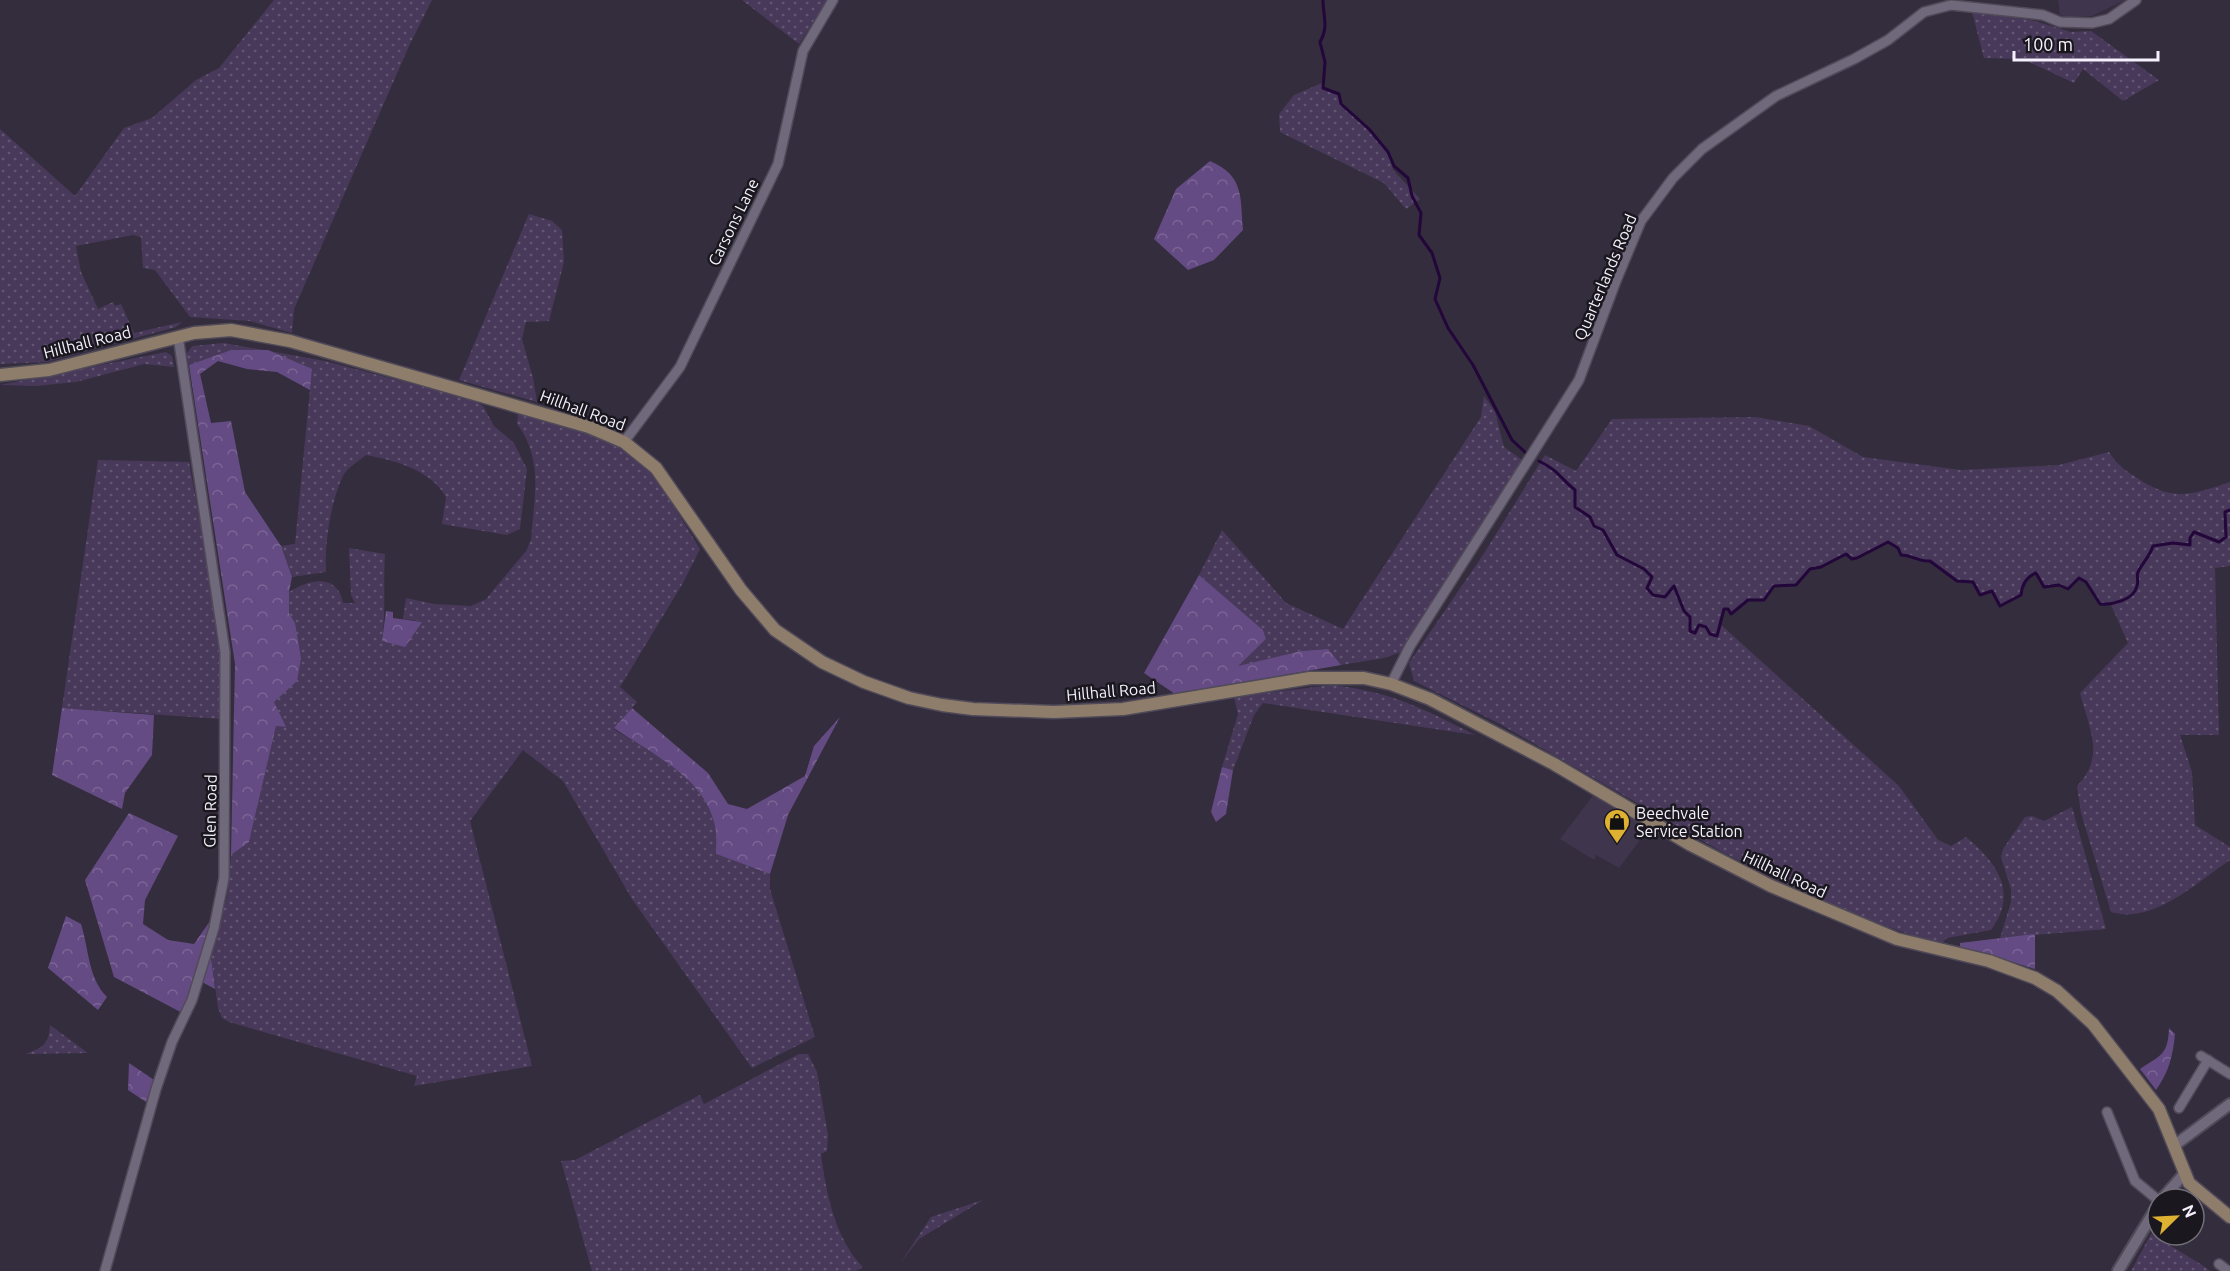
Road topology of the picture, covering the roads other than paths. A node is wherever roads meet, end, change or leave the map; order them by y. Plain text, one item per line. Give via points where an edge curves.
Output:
1 (833, 0) edge
2 (2136, 0) edge
3 (178, 336) junction
4 (0, 375) edge
5 (624, 442) junction
6 (1391, 684) junction
7 (2230, 1074) edge
8 (2230, 1104) edge
9 (2179, 1108) dead end
10 (2107, 1112) dead end
11 (2175, 1145) junction
12 (2184, 1174) junction
13 (2172, 1187) edge
14 (2146, 1189) edge
15 (2230, 1217) edge
16 (2146, 1225) edge
17 (2219, 1264) dead end
18 (105, 1271) edge
19 (2118, 1271) edge
20 (2228, 1271) edge

1 - 5 street, Carsons Lane via 803,51 778,164 680,367
2 - 6 street, Quarterlands Road via 2109,19 2092,23 1951,5 1937,7 1854,59 1776,96 1702,149 1673,178 1641,221 1580,380 1410,646
3 - 4 main road, Hillhall Road via 49,370
3 - 5 main road, Hillhall Road via 231,330 267,336 560,417
3 - 18 street, Glen Road via 225,652 224,878 214,928 192,1000 156,1089
5 - 6 main road, Hillhall Road via 669,483 741,590 775,630 798,648 849,676 909,698 973,709 1089,711 1123,710 1310,678 1364,678
6 - 11 main road, Hillhall Road via 1430,699 1533,753 1691,845 1772,886 1897,939 2016,969 2049,987 2076,1006 2119,1056 2159,1109
7 - 9 street via 2204,1058
8 - 11 street
10 - 14 street via 2135,1181
11 - 12 main road, Hillhall Road
12 - 13 street
12 - 15 main road via 2197,1191
16 - 19 street
17 - 20 street

